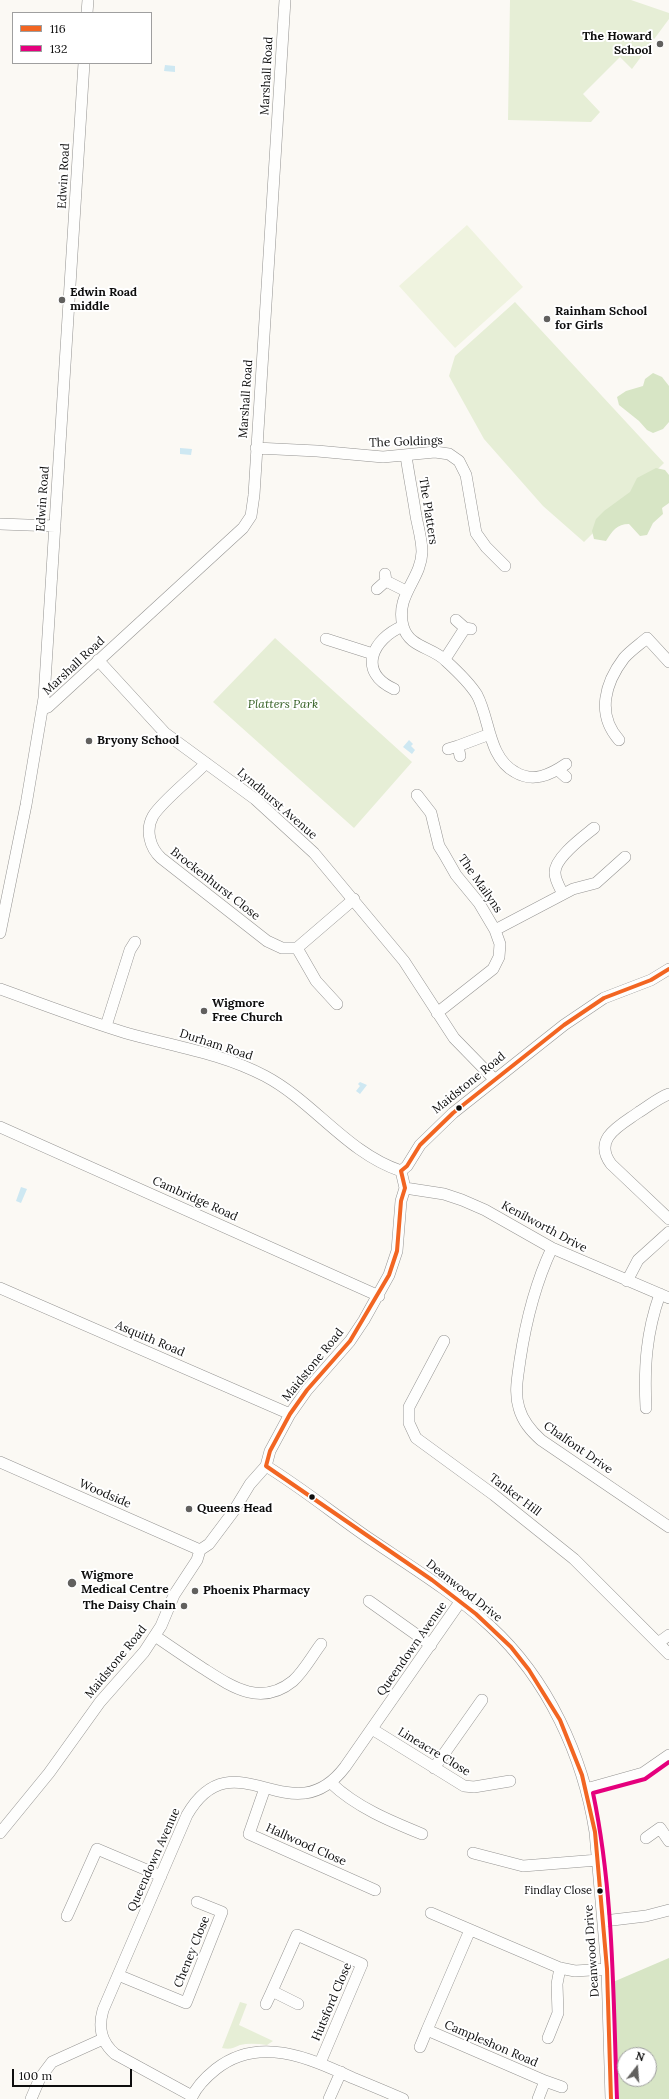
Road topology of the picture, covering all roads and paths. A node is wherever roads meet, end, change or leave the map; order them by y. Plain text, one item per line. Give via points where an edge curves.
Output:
1 (88, 0) edge
2 (285, 0) edge
3 (87, 12) edge
4 (84, 64) edge
5 (256, 448) junction
6 (406, 456) junction
7 (0, 524) edge
8 (55, 526) junction
9 (504, 566) dead end
10 (377, 589) dead end
11 (406, 591) junction
12 (456, 620) dead end
13 (403, 626) junction
14 (326, 639) dead end
15 (373, 654) junction
16 (445, 659) junction
17 (98, 660) junction
18 (669, 662) edge
19 (394, 689) dead end
20 (42, 709) junction
21 (490, 734) junction
22 (619, 740) dead end
23 (455, 750) dead end
24 (206, 763) junction
25 (563, 770) dead end
26 (417, 796) dead end
27 (594, 828) dead end
28 (624, 857) dead end
29 (563, 894) junction
30 (354, 899) junction
31 (495, 930) junction
32 (0, 933) edge
33 (135, 942) dead end
34 (297, 948) junction
35 (669, 969) edge
36 (0, 989) edge
37 (337, 1004) dead end
38 (437, 1013) junction
39 (106, 1026) junction
40 (494, 1079) junction
41 (669, 1094) edge
42 (0, 1127) edge
43 (401, 1171) junction
44 (405, 1188) junction
45 (669, 1219) edge
46 (669, 1232) edge
47 (552, 1248) junction
48 (627, 1281) junction
49 (0, 1288) edge
50 (379, 1296) junction
51 (665, 1296) edge
52 (444, 1340) dead end
53 (646, 1408) dead end
54 (290, 1414) junction
55 (0, 1462) edge
56 (266, 1466) junction
57 (669, 1527) edge
58 (200, 1550) junction
59 (369, 1601) dead end
60 (460, 1602) junction
61 (669, 1635) edge
62 (155, 1636) junction
63 (658, 1643) junction
64 (320, 1644) dead end
65 (431, 1645) junction
66 (669, 1654) edge
67 (482, 1700) dead end
68 (372, 1729) junction
69 (669, 1755) edge
70 (434, 1768) junction
71 (510, 1781) dead end
72 (331, 1783) junction
73 (265, 1788) junction
74 (586, 1789) junction
75 (0, 1833) edge
76 (422, 1834) dead end
77 (646, 1838) dead end
78 (669, 1842) edge
79 (473, 1853) dead end
80 (598, 1860) junction
81 (160, 1876) junction
82 (375, 1890) dead end
83 (198, 1902) dead end
84 (669, 1910) edge
85 (431, 1913) dead end
86 (67, 1916) dead end
87 (604, 1921) junction
88 (470, 1930) junction
89 (560, 1968) junction
90 (607, 1969) junction
91 (118, 1975) junction
92 (272, 1991) junction
93 (266, 2004) dead end
94 (298, 2004) dead end
95 (427, 2030) junction
96 (548, 2038) dead end
97 (103, 2039) junction
98 (420, 2047) dead end
99 (320, 2063) junction
100 (341, 2072) junction
101 (545, 2081) junction
102 (562, 2087) dead end
103 (191, 2098) edge
104 (31, 2099) edge
105 (329, 2099) edge
106 (404, 2099) edge
107 (538, 2099) edge
108 (611, 2099) edge

1 - 3 street
2 - 5 street, Marshall Road
4 - 8 street, Edwin Road
5 - 6 street, The Goldings via 383,457
5 - 17 street, Marshall Road via 254,495 248,521
6 - 9 street, The Goldings via 443,452 459,461 466,475 476,533
6 - 11 street, The Platters via 422,551 417,574
7 - 8 street
8 - 20 street, Edwin Road
10 - 11 street via 385,577
11 - 13 street, The Platters via 402,602
12 - 16 street via 468,629
13 - 15 street via 383,638
13 - 16 street via 415,643
14 - 15 street
15 - 19 street via 377,676
16 - 21 street via 477,696
17 - 20 street, Marshall Road via 48,707
17 - 24 street, Lyndhurst Avenue via 165,733
18 - 22 street via 647,638 625,657 608,690 605,715 608,727
20 - 32 street, Edwin Road
21 - 23 street
21 - 25 street via 502,760 516,773 539,777
24 - 30 street, Lyndhurst Avenue via 284,824 314,853
24 - 34 street, Brockenhurst Close via 153,816 150,829 152,847 161,858 263,938 282,948
26 - 31 street, The Mailyns via 431,813 439,846 450,865 479,903
27 - 29 street via 563,856 556,866 555,875
28 - 29 street via 596,883
29 - 31 street
30 - 34 street
30 - 38 street, Lyndhurst Avenue via 404,961
31 - 38 street, The Mailyns via 500,950 497,963
33 - 39 street via 130,950
34 - 37 street via 316,981
35 - 40 street, Maidstone Road via 651,980 625,989 591,1006
36 - 39 street, Durham Road
38 - 40 street, Lyndhurst Avenue via 454,1038
39 - 43 street, Durham Road via 258,1072 369,1156
40 - 43 street, Maidstone Road via 434,1129
41 - 45 street via 616,1128 607,1138 605,1149 611,1164
42 - 50 street, Cambridge Road
43 - 44 street, Maidstone Road
44 - 47 street, Kenilworth Drive via 444,1194 462,1200
44 - 50 street, Maidstone Road via 401,1201 397,1251
46 - 48 street via 638,1260
47 - 48 street, Kenilworth Drive
47 - 57 street, Chalfont Drive via 537,1284 526,1324 516,1390 521,1415 534,1433 549,1446
48 - 51 street, Kenilworth Drive
49 - 54 street, Asquith Road
50 - 54 street, Maidstone Road via 350,1341 307,1390
51 - 53 street via 650,1324 646,1349
52 - 63 street, Tanker Hill via 409,1407 409,1423 416,1438 494,1495 570,1556
54 - 56 street, Maidstone Road via 270,1451
55 - 58 street, Woodside
56 - 58 street, Maidstone Road via 250,1484 209,1544
56 - 60 street, Deanwood Drive
58 - 62 street, Maidstone Road via 197,1560 174,1595
59 - 65 street
60 - 65 street, Queendown Avenue
60 - 74 street, Deanwood Drive via 491,1627 534,1677 567,1736
61 - 63 street
62 - 64 street via 225,1683 250,1693 270,1692 285,1687 301,1673
62 - 75 street, Maidstone Road via 136,1662 100,1702 49,1773
63 - 66 street, Tanker Hill
65 - 68 street, Queendown Avenue
67 - 70 street
68 - 70 street, Lineacre Close
68 - 72 street, Queendown Avenue
69 - 74 street via 643,1773
70 - 71 street, Lineacre Close via 468,1787
72 - 73 street, Queendown Avenue via 309,1793 299,1794 285,1794
72 - 76 street via 346,1796 380,1816
73 - 81 street, Queendown Avenue via 245,1782 232,1782 206,1792 187,1815
73 - 82 street, Hallwood Close via 249,1834
74 - 80 street, Deanwood Drive via 592,1810
77 - 78 street via 660,1828
79 - 80 street via 523,1866
80 - 87 street, Deanwood Drive
81 - 86 street via 97,1849
81 - 91 street, Queendown Avenue
83 - 91 street, Cheney Close via 222,1912 186,2003
84 - 87 street via 646,1916
85 - 88 street
87 - 90 street, Deanwood Drive
88 - 89 street
88 - 95 street, Campleshon Road
89 - 90 street via 575,1971
89 - 96 street via 556,1984 558,2013
90 - 108 street, Deanwood Drive
91 - 97 street, Queendown Avenue via 101,2017
92 - 93 street, Hutsford Close
92 - 94 street
92 - 99 street, Hutsford Close via 297,1935 362,1964
95 - 98 street, Campleshon Road
95 - 101 street, Campleshon Road
97 - 103 street via 115,2054
97 - 104 street via 52,2062 40,2078
99 - 100 street
99 - 103 street via 278,2051 243,2055 216,2069
100 - 105 street
100 - 106 street
101 - 102 street, Campleshon Road
101 - 107 street, Campleshon Road

